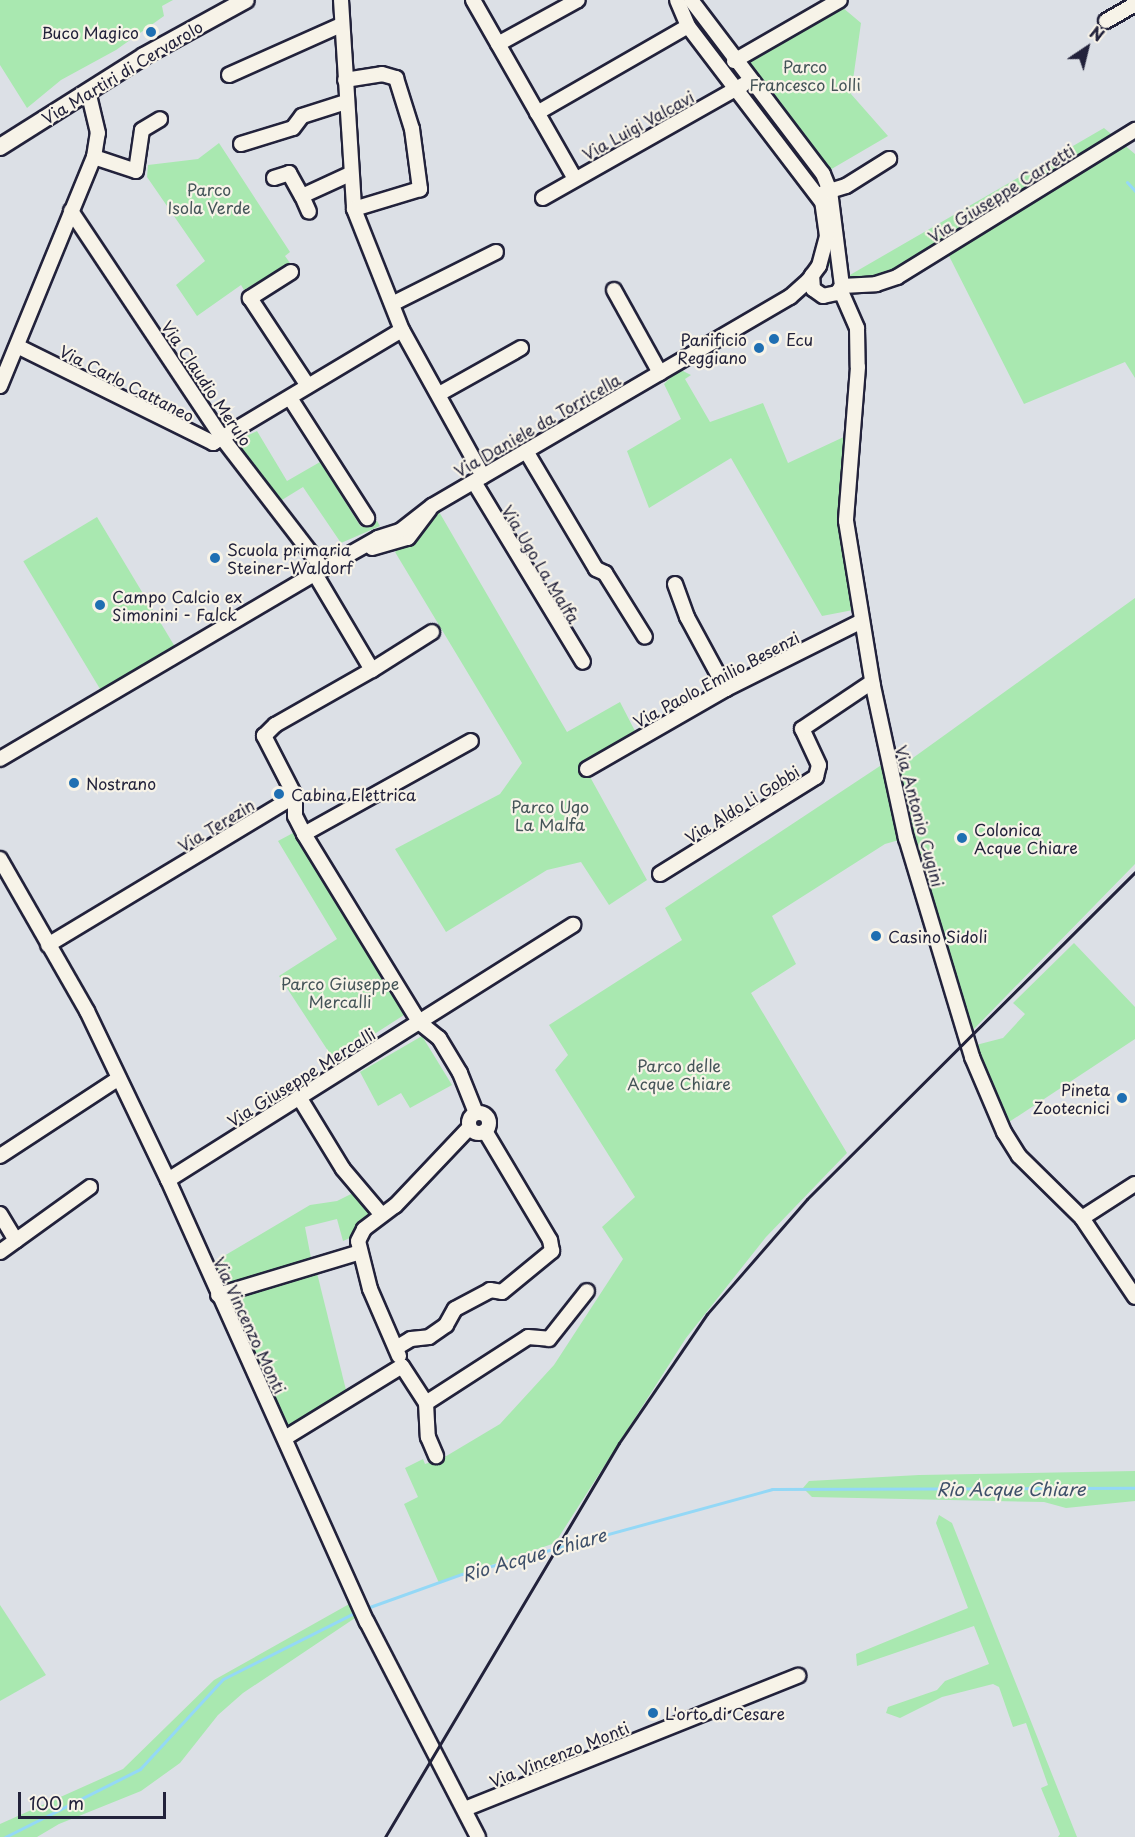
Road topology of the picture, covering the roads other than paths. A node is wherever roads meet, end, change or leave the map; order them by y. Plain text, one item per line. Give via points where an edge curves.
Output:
1 (246, 0) edge
2 (341, 0) edge
3 (473, 0) edge
4 (578, 0) edge
5 (677, 0) edge
6 (691, 0) edge
7 (840, 0) edge
8 (1135, 4) edge
9 (1106, 21) dead end
10 (341, 25) junction
11 (688, 26) junction
12 (498, 44) junction
13 (734, 61) junction
14 (230, 75) dead end
15 (345, 80) junction
16 (750, 82) junction
17 (737, 88) junction
18 (88, 91) junction
19 (346, 102) junction
20 (537, 113) junction
21 (160, 119) dead end
22 (1135, 130) edge
23 (241, 144) dead end
24 (0, 147) edge
25 (94, 157) junction
26 (889, 159) dead end
27 (350, 174) junction
28 (274, 178) dead end
29 (575, 179) junction
30 (824, 193) junction
31 (302, 196) junction
32 (543, 198) dead end
33 (354, 209) junction
34 (71, 211) junction
35 (309, 212) dead end
36 (496, 252) dead end
37 (815, 271) junction
38 (291, 272) dead end
39 (840, 279) junction
40 (615, 290) dead end
41 (822, 294) junction
42 (790, 297) junction
43 (394, 303) junction
44 (850, 314) junction
45 (402, 330) junction
46 (17, 346) junction
47 (521, 348) dead end
48 (660, 373) junction
49 (0, 386) edge
50 (308, 387) junction
51 (439, 394) junction
52 (290, 398) junction
53 (223, 439) junction
54 (526, 451) junction
55 (478, 479) junction
56 (367, 519) dead end
57 (319, 571) junction
58 (675, 584) dead end
59 (862, 621) junction
60 (432, 632) dead end
61 (645, 637) dead end
62 (583, 662) dead end
63 (372, 670) junction
64 (872, 682) junction
65 (726, 689) junction
66 (471, 741) dead end
67 (0, 759) edge
68 (587, 769) dead end
69 (295, 796) junction
70 (304, 834) junction
71 (0, 859) edge
72 (660, 874) dead end
73 (573, 925) dead end
74 (48, 945) junction
75 (419, 1022) junction
76 (119, 1078) junction
77 (299, 1097) junction
78 (476, 1113) junction
79 (470, 1128) junction
80 (485, 1131) junction
81 (0, 1156) edge
82 (168, 1180) junction
83 (1135, 1184) edge
84 (90, 1186) dead end
85 (0, 1214) edge
86 (381, 1214) junction
87 (1082, 1218) junction
88 (16, 1241) junction
89 (0, 1252) edge
90 (360, 1252) junction
91 (587, 1291) dead end
92 (218, 1295) junction
93 (1135, 1297) edge
94 (396, 1348) junction
95 (402, 1366) junction
96 (426, 1403) junction
97 (285, 1438) junction
98 (436, 1456) dead end
99 (798, 1676) dead end
100 (465, 1809) junction
101 (478, 1837) edge

1 - 18 main road, Via Martiri di Cervarolo
2 - 10 street, Via Ugo La Malfa
3 - 12 street
4 - 12 street
5 - 11 street, Via Antonio Cugini
6 - 13 street, Via Antonio Cugini
7 - 13 street
8 - 9 street
10 - 14 street
10 - 15 street, Via Ugo La Malfa
11 - 17 street, Via Antonio Cugini
11 - 20 street
12 - 20 street
13 - 16 street, Via Antonio Cugini
15 - 19 street, Via Ugo La Malfa
15 - 33 street via 382,74 396,78 412,129 420,189
16 - 17 street, Via Luigi Valcavi
16 - 30 street, Via Antonio Cugini via 823,174
17 - 29 street, Via Luigi Valcavi
17 - 30 street, Via Antonio Cugini
18 - 24 main road, Via Martiri di Cervarolo
18 - 25 street via 97,121
19 - 23 street via 302,116 292,128
19 - 27 street, Via Ugo La Malfa
20 - 29 street
21 - 25 street via 142,130 136,171
22 - 39 street, Via Giuseppe Carretti via 884,282
25 - 34 street
26 - 30 street via 846,186
27 - 31 street
27 - 33 street, Via Ugo La Malfa
28 - 31 street via 289,173
29 - 32 street, Via Luigi Valcavi
30 - 37 street, Via Antonio Cugini via 827,217
30 - 39 street, Via Antonio Cugini via 835,208
31 - 35 street
33 - 43 street, Via Ugo La Malfa
34 - 46 street
34 - 53 street, Via Claudio Merulo
36 - 43 street
37 - 39 street via 829,264
37 - 41 street, Via Antonio Cugini
37 - 42 street, Via Daniele da Torricella
38 - 50 street via 250,298
39 - 41 street
39 - 44 street, Via Antonio Cugini
40 - 48 street
41 - 42 street, Via Daniele da Torricella
41 - 44 street
42 - 48 street, Via Daniele da Torricella
43 - 45 street, Via Ugo La Malfa
44 - 59 street, Via Antonio Cugini via 857,328 858,366 846,522
45 - 50 street
45 - 51 street, Via Ugo La Malfa
46 - 49 street
46 - 53 street, Via Carlo Cattaneo via 207,442
47 - 51 street
48 - 54 street, Via Daniele da Torricella
50 - 52 street
51 - 55 street, Via Ugo La Malfa
52 - 53 street
52 - 56 street
53 - 57 street, Via Claudio Merulo
54 - 55 street, Via Daniele da Torricella
54 - 61 street via 596,569 605,573
55 - 57 street, Via Daniele da Torricella via 432,506 408,538 358,550
55 - 62 street, Via Ugo La Malfa
57 - 63 street
57 - 67 street, Via Daniele da Torricella
58 - 65 street via 687,617
59 - 64 street, Via Antonio Cugini
59 - 65 street, Via Paolo Emilio Besenzi
60 - 63 street
63 - 69 street via 275,725 264,736
64 - 72 street, Via Aldo Li Gobbi via 802,729 819,765 816,777
64 - 87 street, Via Antonio Cugini via 906,838 984,1089 1018,1156
65 - 68 street, Via Paolo Emilio Besenzi
66 - 70 street
69 - 70 street via 294,816
69 - 74 street, Via Terezin
70 - 75 street
71 - 74 street, Via Vincenzo Monti
73 - 75 street, Via Giuseppe Mercalli
74 - 76 street, Via Vincenzo Monti via 87,1011
75 - 77 street, Via Giuseppe Mercalli
75 - 78 street via 439,1038
76 - 81 street
76 - 82 street, Via Vincenzo Monti
77 - 82 street, Via Giuseppe Mercalli
77 - 86 street via 343,1169
78 - 79 street via 470,1118
78 - 80 street via 488,1121
79 - 80 street via 479,1134
79 - 86 street via 395,1206
80 - 94 street via 550,1240 552,1251 502,1292 490,1290 455,1309 446,1325 429,1337 411,1339
82 - 92 street, Via Vincenzo Monti
83 - 87 street
84 - 88 street
85 - 88 street
86 - 90 street via 364,1229 358,1241
87 - 93 street, Via Antonio Cugini
88 - 89 street
90 - 92 street
90 - 94 street via 370,1289
91 - 96 street via 549,1339 528,1337
92 - 97 street, Via Vincenzo Monti
94 - 95 street
95 - 96 street
95 - 97 street
96 - 98 street via 428,1437
97 - 100 street, Via Vincenzo Monti via 367,1622
99 - 100 street, Via Vincenzo Monti
100 - 101 street, Via Vincenzo Monti

